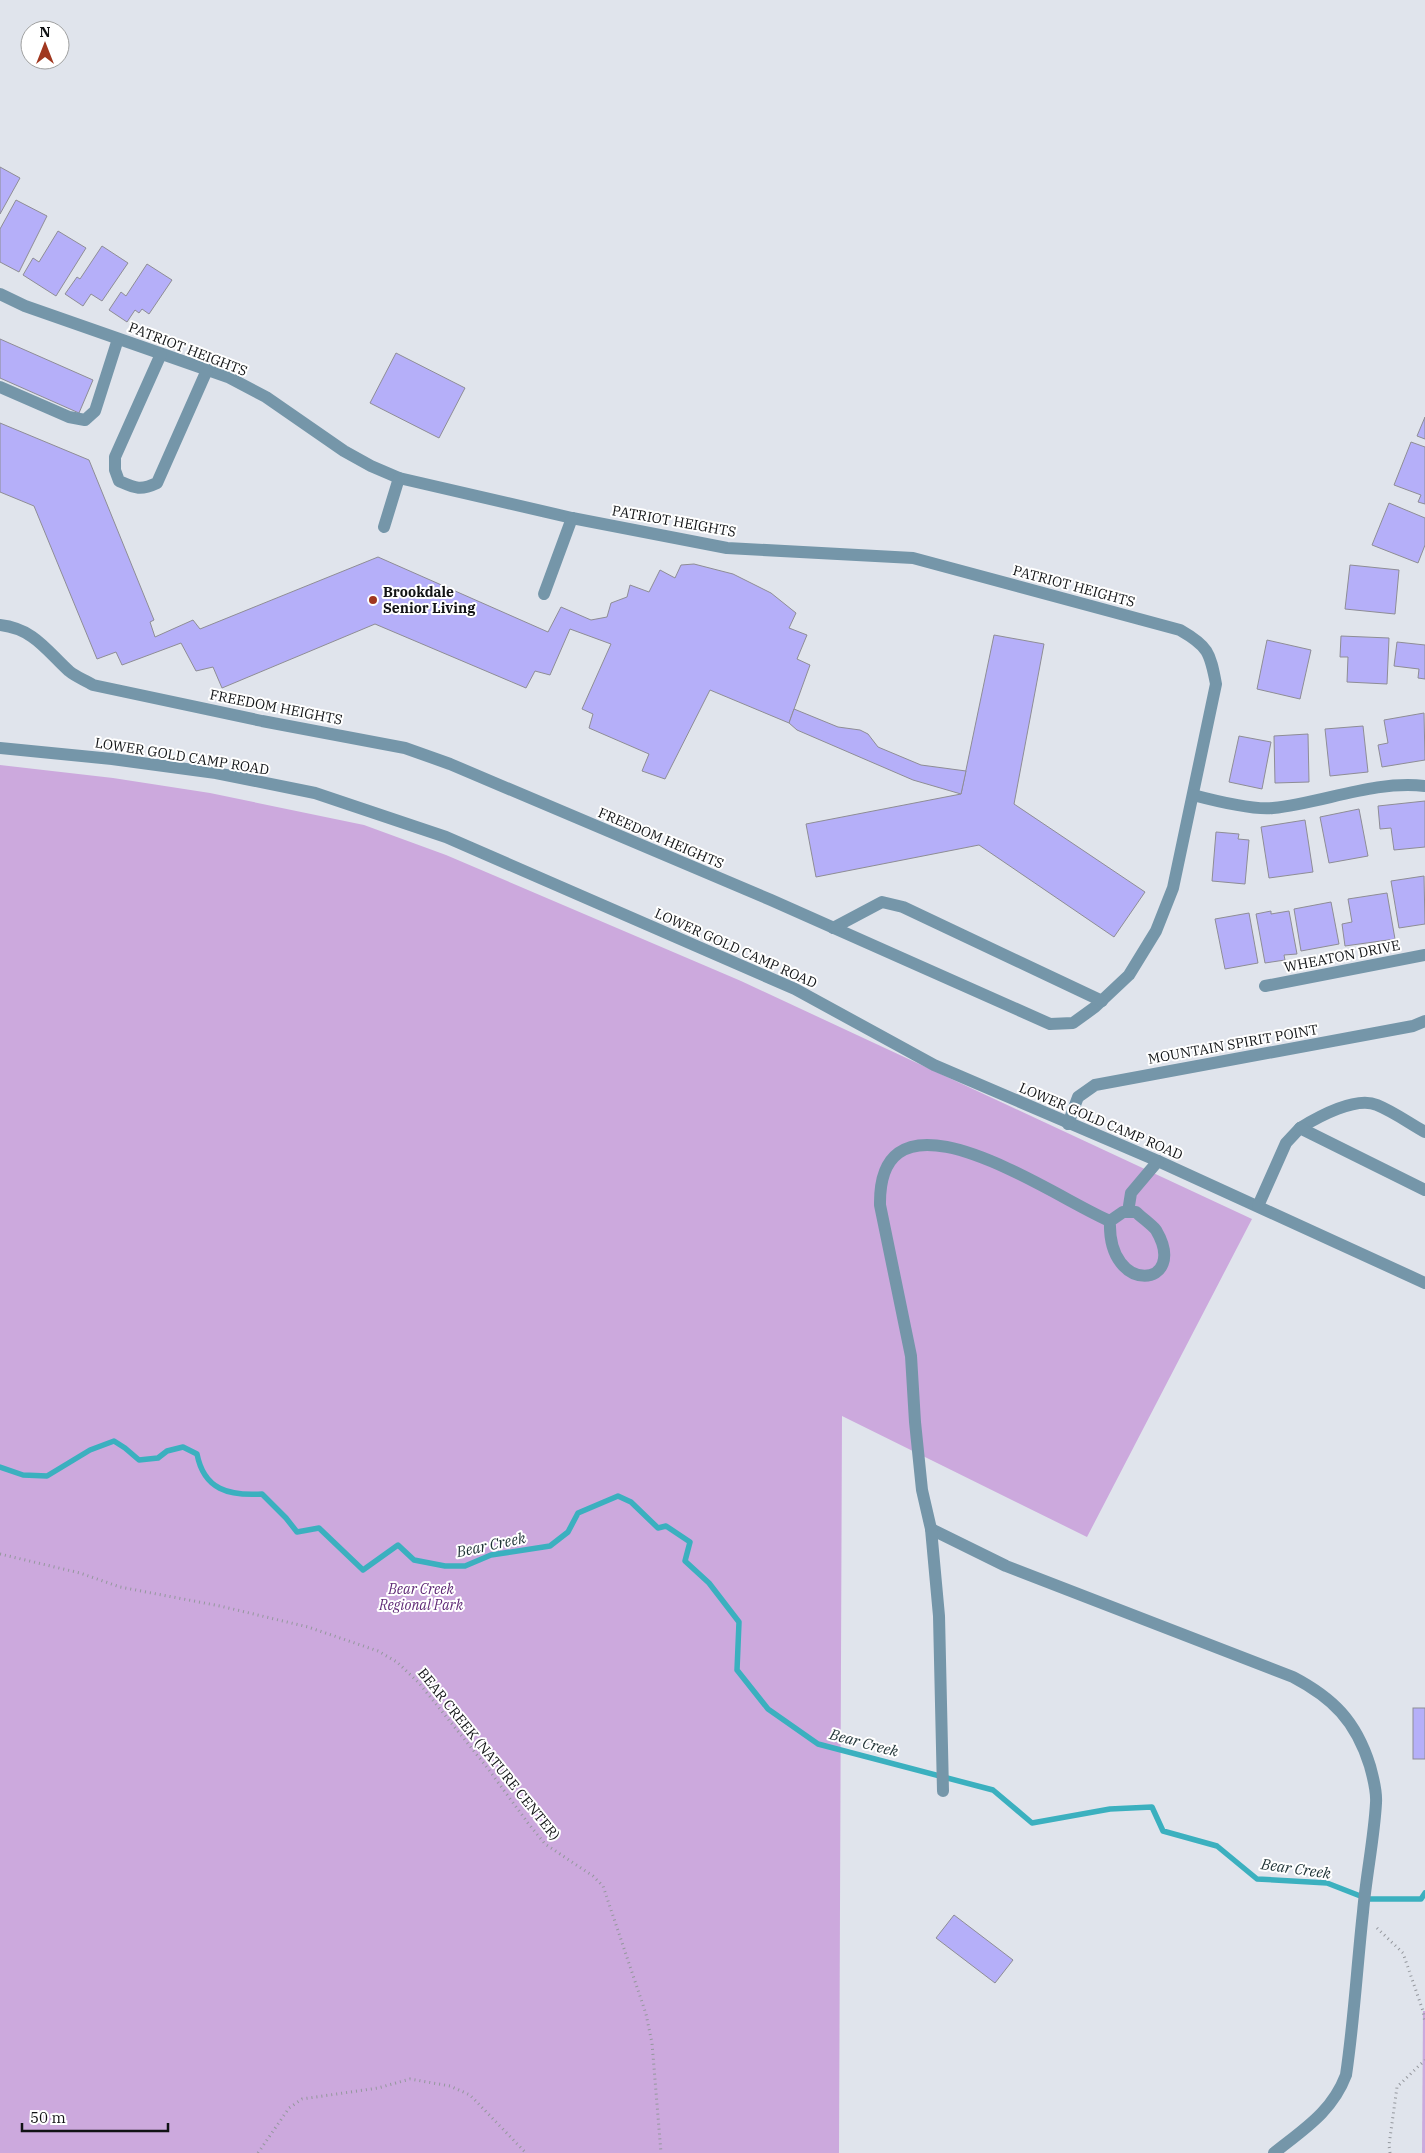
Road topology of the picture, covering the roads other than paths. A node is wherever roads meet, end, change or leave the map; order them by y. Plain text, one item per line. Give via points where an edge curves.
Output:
1 (0, 294) edge
2 (118, 339) junction
3 (161, 354) junction
4 (207, 370) junction
5 (0, 387) edge
6 (398, 478) junction
7 (572, 518) junction
8 (384, 527) dead end
9 (544, 594) dead end
10 (0, 626) edge
11 (0, 748) edge
12 (1425, 786) edge
13 (1193, 795) junction
14 (1189, 814) joint
15 (833, 928) junction
16 (1425, 955) edge
17 (1265, 986) dead end
18 (1102, 1001) junction
19 (1425, 1021) edge
20 (1068, 1124) junction
21 (1300, 1128) junction
22 (1425, 1132) edge
23 (1158, 1161) junction
24 (1425, 1190) edge
25 (1258, 1206) junction
26 (1128, 1212) junction
27 (1110, 1221) junction
28 (1425, 1283) edge
29 (930, 1529) junction
30 (943, 1791) dead end
31 (1274, 2153) edge

1 - 2 street, PATRIOT HEIGHTS via 24,306
2 - 3 street, PATRIOT HEIGHTS
2 - 5 street via 95,411 85,420 69,418
3 - 4 street, PATRIOT HEIGHTS
3 - 4 street via 115,457 119,481 136,489 157,482
4 - 6 street, PATRIOT HEIGHTS via 266,397 344,451
6 - 7 street, PATRIOT HEIGHTS
6 - 8 street
7 - 9 street
7 - 13 street, PATRIOT HEIGHTS via 727,548 913,558 1180,630 1200,641 1211,660 1216,684
10 - 15 street, FREEDOM HEIGHTS via 15,627 33,636 71,672 93,684 405,748
11 - 20 street, LOWER GOLD CAMP ROAD via 225,775 315,794 446,837 795,989 934,1065
12 - 13 street via 1408,784 1271,808
13 - 14 street, PATRIOT HEIGHTS
14 - 18 street, FREEDOM HEIGHTS via 1174,888 1156,931 1129,975
15 - 18 street, FREEDOM HEIGHTS via 1050,1024 1073,1023
15 - 18 street via 882,902 903,907
16 - 17 street, WHEATON DRIVE
19 - 20 street, MOUNTAIN SPIRIT POINT via 1413,1026 1095,1085 1078,1097
20 - 23 street, LOWER GOLD CAMP ROAD
21 - 22 street via 1320,1116 1353,1104 1375,1104
21 - 24 street
21 - 25 street via 1286,1143
23 - 25 street, LOWER GOLD CAMP ROAD
23 - 26 street via 1131,1193
25 - 28 street, LOWER GOLD CAMP ROAD
26 - 27 street
26 - 27 street via 1136,1212 1155,1229 1162,1247 1164,1259 1159,1271 1151,1276 1133,1272 1118,1261 1112,1246
27 - 29 street via 1001,1165 945,1145 913,1145 900,1151 888,1166 880,1188 880,1205 911,1356 922,1490
29 - 30 street via 939,1616
29 - 31 street via 1006,1566 1293,1677 1335,1704 1361,1741 1374,1783 1376,1802 1346,2075 1340,2092 1323,2113

